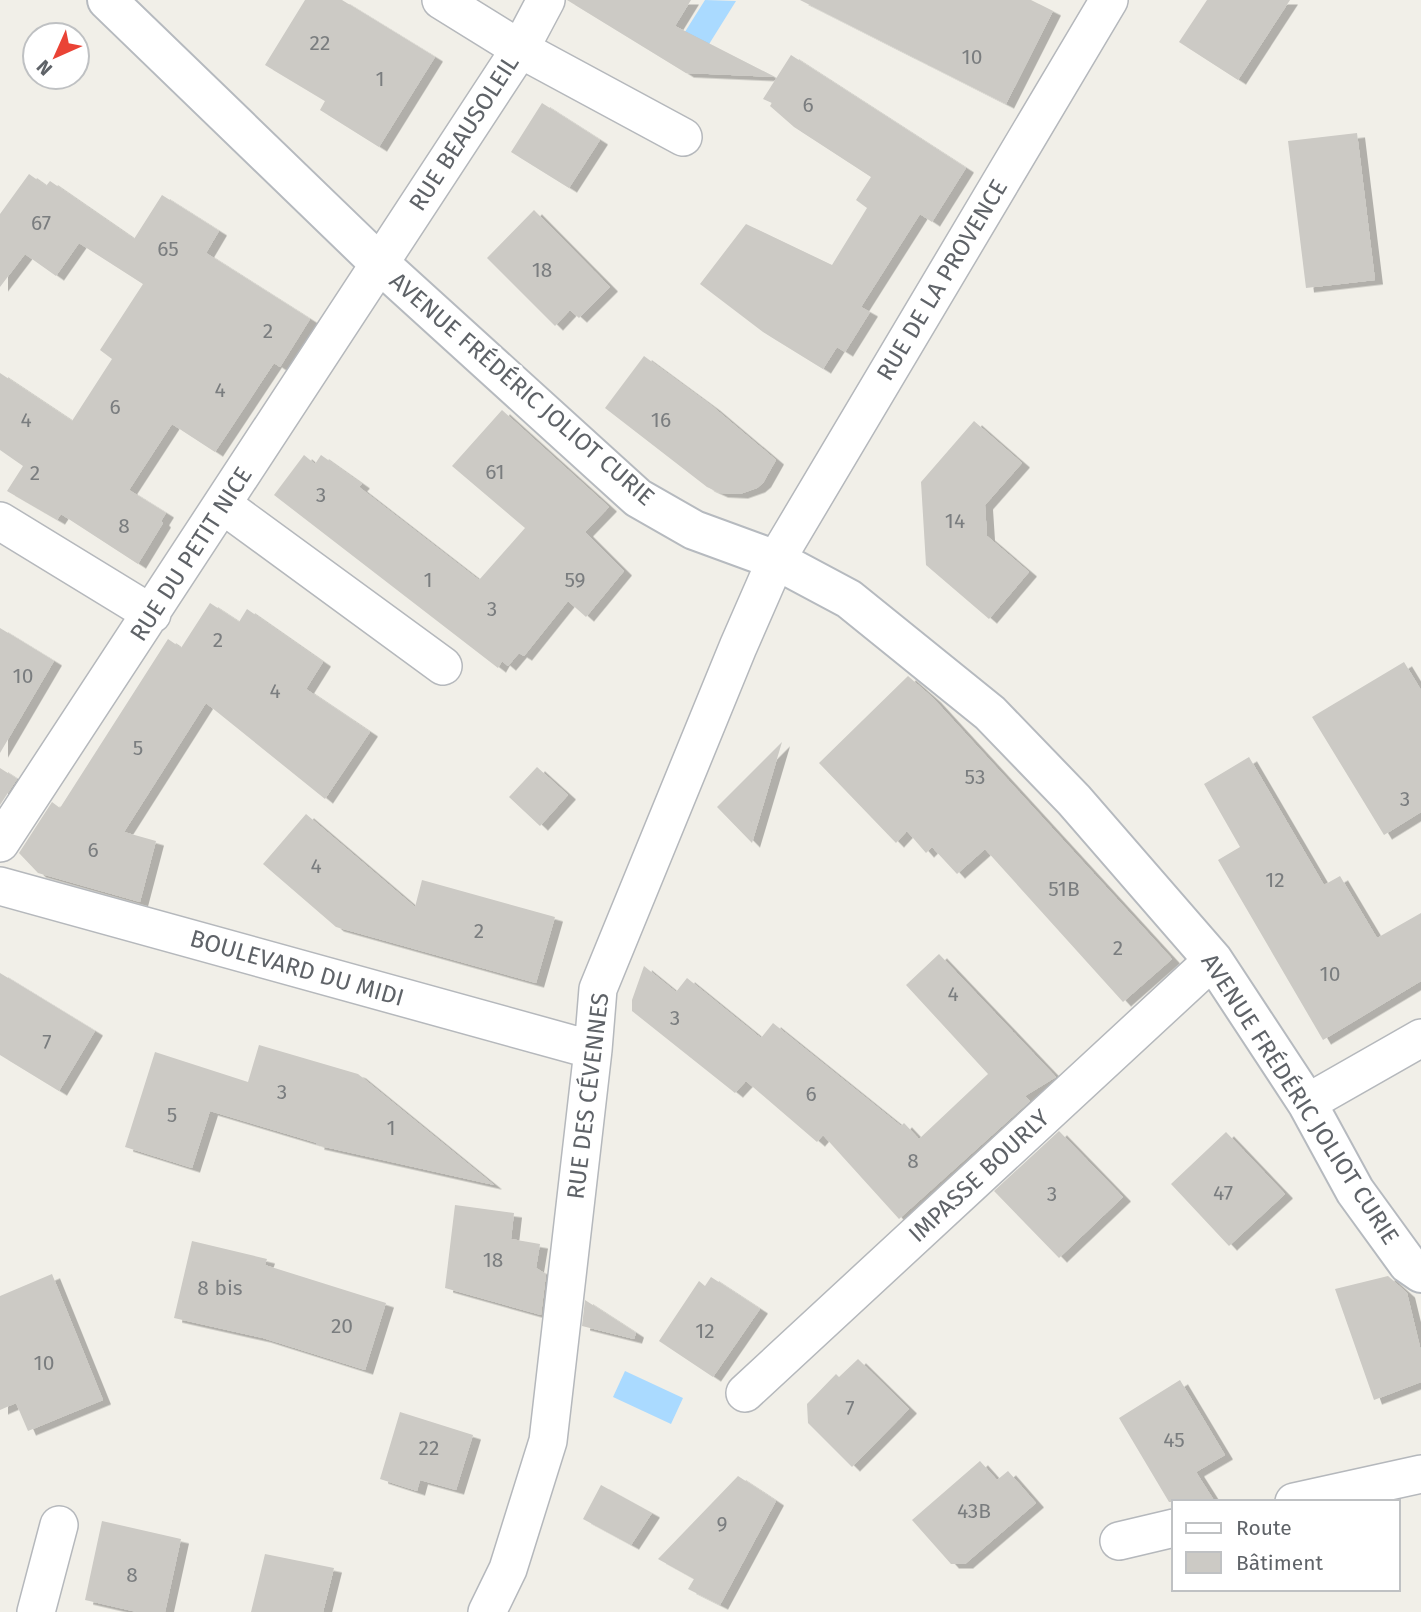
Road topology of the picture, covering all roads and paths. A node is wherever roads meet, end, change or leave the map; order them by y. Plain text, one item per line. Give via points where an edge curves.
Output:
1 (107, 0) edge
2 (441, 0) edge
3 (546, 0) edge
4 (1109, 0) edge
5 (520, 49) junction
6 (683, 137) dead end
7 (378, 262) junction
8 (223, 505) junction
9 (0, 520) edge
10 (776, 560) junction
11 (152, 614) junction
12 (443, 666) dead end
13 (0, 843) edge
14 (0, 886) edge
15 (1213, 960) junction
16 (1421, 1038) edge
17 (593, 1050) junction
18 (1307, 1103) junction
19 (1421, 1273) edge
20 (745, 1393) dead end
21 (1421, 1474) edge
22 (1303, 1500) edge
23 (59, 1525) dead end
24 (1172, 1528) edge
25 (1119, 1541) dead end
26 (36, 1612) edge
27 (487, 1612) edge

1 - 7 street, AVENUE FRÉDÉRIC JOLIOT CURIE
2 - 5 street
3 - 5 street, RUE BEAUSOLEIL
4 - 10 street, RUE DE LA PROVENCE
5 - 6 street
5 - 7 street, RUE BEAUSOLEIL
7 - 8 street, RUE DU PETIT NICE
7 - 10 street, AVENUE FRÉDÉRIC JOLIOT CURIE via 638,498 694,530
8 - 11 street, RUE DU PETIT NICE
8 - 12 street
9 - 11 street
10 - 15 street, AVENUE FRÉDÉRIC JOLIOT CURIE via 849,598 990,713 1074,800
10 - 17 street, RUE DES CÉVENNES via 598,989
11 - 13 street, RUE DU PETIT NICE
14 - 17 street, BOULEVARD DU MIDI
15 - 18 street, AVENUE FRÉDÉRIC JOLIOT CURIE
15 - 20 street, IMPASSE BOURLY
16 - 18 street
17 - 27 street, RUE DES CÉVENNES via 548,1441 508,1569
18 - 19 street, AVENUE FRÉDÉRIC JOLIOT CURIE via 1355,1191 1408,1264
21 - 22 street
23 - 26 street
24 - 25 street

